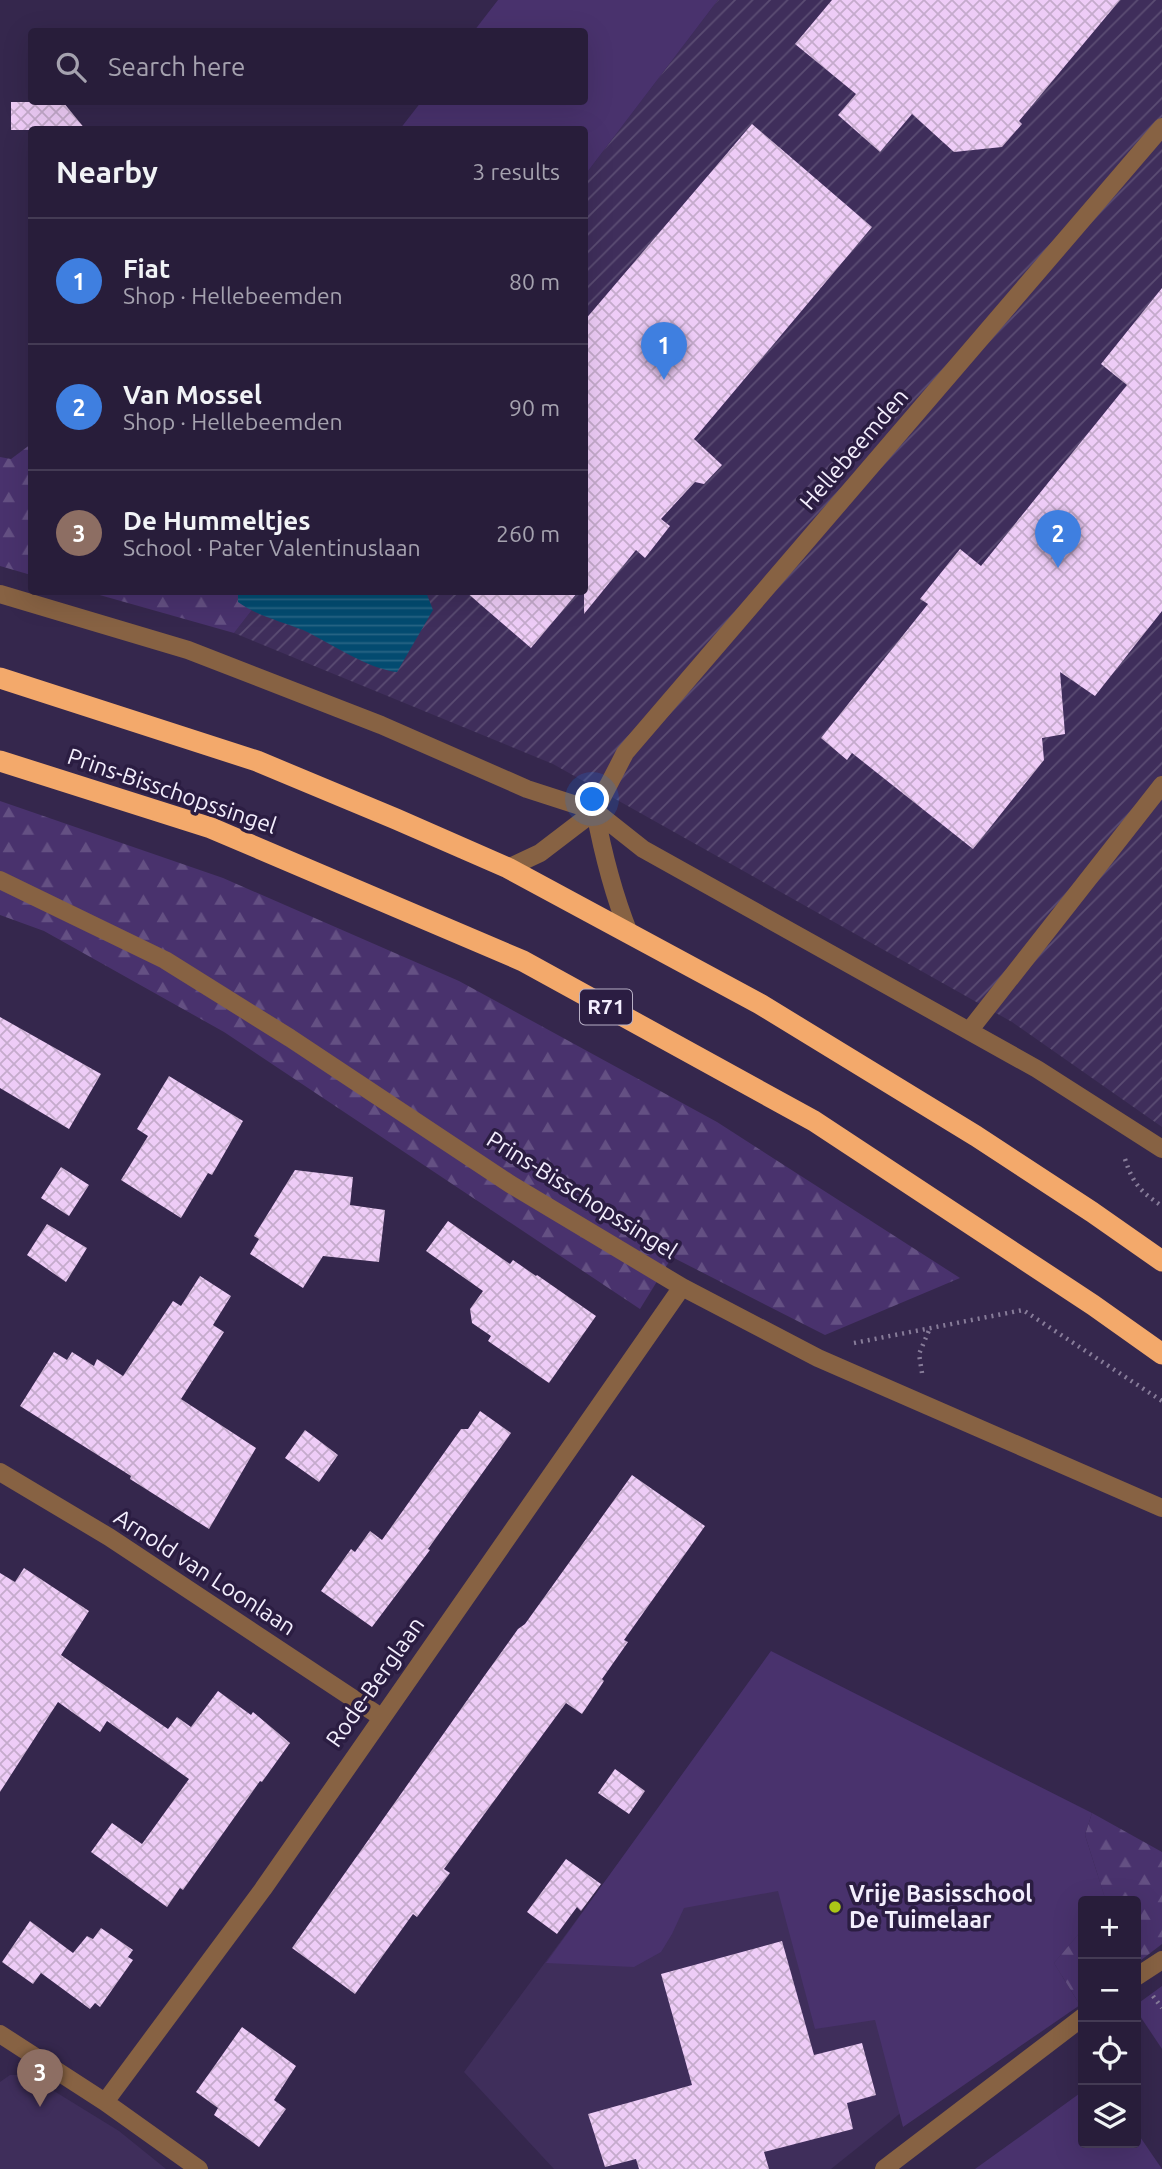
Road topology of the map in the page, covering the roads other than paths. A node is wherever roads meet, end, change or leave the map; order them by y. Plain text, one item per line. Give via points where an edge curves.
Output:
1 (1162, 127) edge
2 (0, 594) edge
3 (0, 678) edge
4 (0, 761) edge
5 (1162, 785) edge
6 (595, 811) junction
7 (508, 868) junction
8 (0, 880) edge
9 (629, 933) junction
10 (969, 1031) junction
11 (1162, 1149) edge
12 (1162, 1261) edge
13 (682, 1287) junction
14 (1162, 1354) edge
15 (0, 1472) edge
16 (1162, 1508) edge
17 (380, 1717) junction
18 (1162, 1960) edge
19 (1141, 1974) edge
20 (1078, 2021) edge
21 (2, 2038) edge
22 (105, 2102) junction
23 (199, 2169) edge
24 (884, 2169) edge

1 - 6 street, Hellebeemden via 625,753
2 - 6 street via 188,650 381,725 527,789
3 - 7 highway via 257,761
4 - 14 highway, Prins-Bisschopssingel / R71 via 211,828 523,961 814,1121
5 - 10 street
6 - 7 street via 540,853
6 - 9 street via 604,861
6 - 10 street via 643,849
7 - 9 highway
8 - 13 street, Prins-Bisschopssingel via 165,960 510,1184
9 - 12 highway via 760,1004 976,1136
10 - 11 street
13 - 16 street, Prins-Bisschopssingel via 818,1358
13 - 17 street, Rode-Berglaan
15 - 17 street, Arnold van Loonlaan via 108,1537
17 - 22 street, Rode-Berglaan via 262,1889
18 - 19 street
20 - 24 street
21 - 22 street
22 - 23 street

